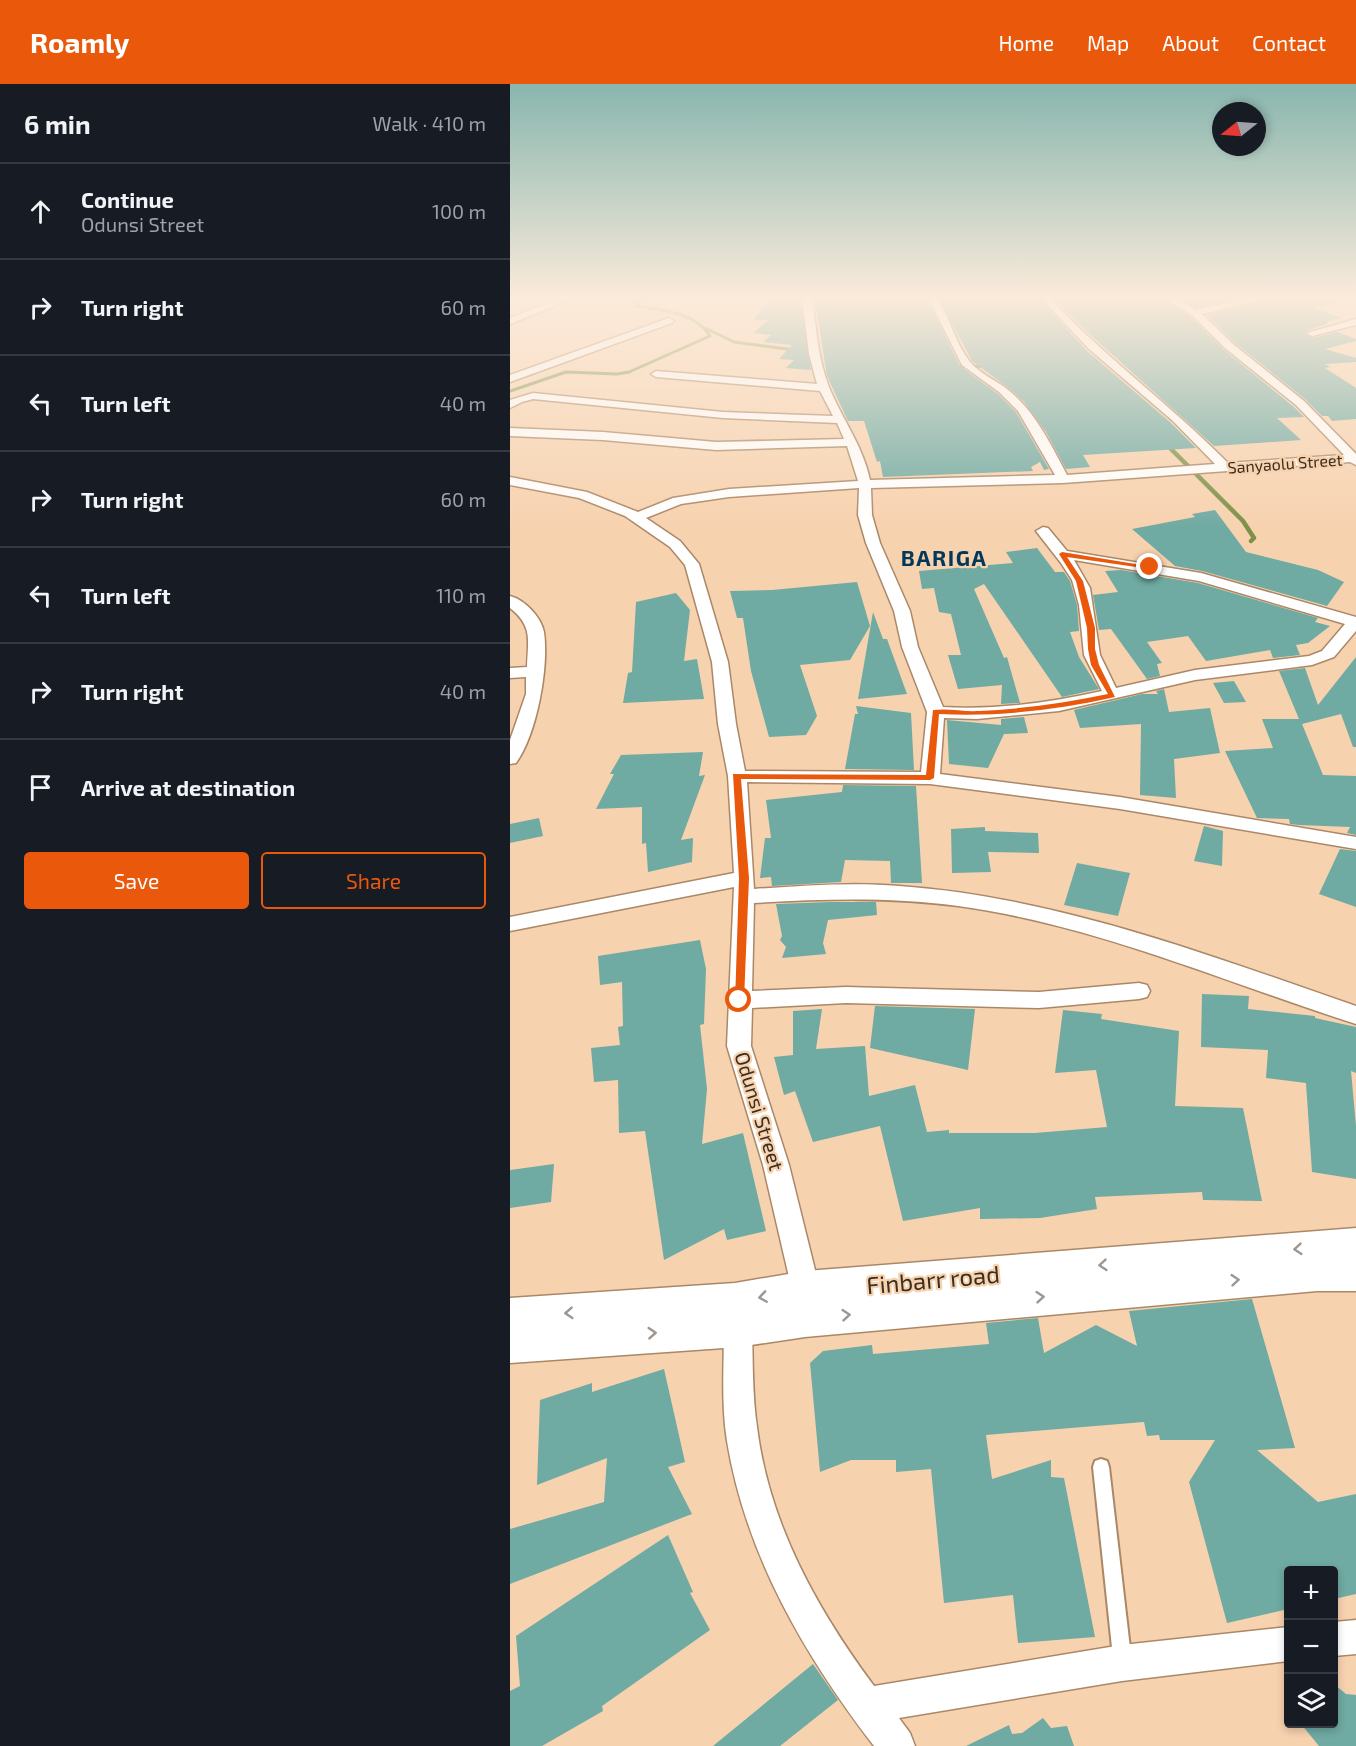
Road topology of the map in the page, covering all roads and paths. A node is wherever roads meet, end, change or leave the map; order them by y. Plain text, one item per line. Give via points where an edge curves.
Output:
1 (663, 375) edge
2 (820, 375) edge
3 (981, 375) edge
4 (1123, 375) edge
5 (1265, 375) edge
6 (824, 388) junction
7 (510, 405) edge
8 (839, 420) junction
9 (510, 432) edge
10 (852, 442) junction
11 (1355, 459) edge
12 (1220, 468) junction
13 (1063, 479) junction
14 (510, 481) edge
15 (864, 484) junction
16 (636, 517) junction
17 (1043, 531) dead end
18 (1062, 554) junction
19 (510, 601) edge
20 (1356, 622) edge
21 (534, 671) junction
22 (510, 673) edge
23 (1112, 695) junction
24 (936, 712) junction
25 (510, 759) edge
26 (736, 776) junction
27 (930, 778) junction
28 (1356, 843) edge
29 (743, 888) junction
30 (510, 924) edge
31 (1139, 991) dead end
32 (739, 1000) junction
33 (1356, 1015) edge
34 (1356, 1246) edge
35 (1356, 1273) edge
36 (806, 1290) junction
37 (510, 1317) edge
38 (738, 1327) junction
39 (510, 1343) edge
40 (1101, 1467) dead end
41 (1356, 1637) edge
42 (1338, 1639) edge
43 (1284, 1644) edge
44 (1122, 1663) junction
45 (865, 1706) junction
46 (897, 1746) edge

1 - 6 street
2 - 6 street
3 - 13 street via 1016,405 1042,439
4 - 12 street via 1178,420
5 - 11 street via 1300,403
6 - 8 street
7 - 8 street via 533,396 723,415
8 - 10 street
9 - 10 street via 716,446
10 - 15 street
11 - 12 street, Sanyaolu Street
12 - 13 street, Sanyaolu Street
13 - 15 street, Sanyaolu Street
14 - 16 street, Odunsi Street via 582,495
15 - 16 street, Sanyaolu Street via 710,495 678,501
15 - 24 street via 865,515 873,543 902,610 910,647
16 - 26 street, Odunsi Street via 675,544 692,564 720,662
17 - 18 street
18 - 20 street via 1202,577
18 - 23 street via 1079,581 1095,665
19 - 21 street via 528,615 536,631
20 - 23 street via 1328,654 1312,660 1195,675
21 - 22 street
21 - 25 street via 534,694
23 - 24 street via 1005,712
24 - 27 street
26 - 27 street
26 - 29 street, Odunsi Street
27 - 28 street via 1120,803
29 - 30 street
29 - 32 street, Odunsi Street
29 - 33 street via 900,893 981,902 1107,932
31 - 32 street via 1039,1000 846,995
32 - 36 street, Odunsi Street via 740,1046 777,1165
34 -> 36 main road, Finbarr road
38 -> 35 main road, Finbarr road via 1317,1273
36 -> 37 main road, Finbarr road via 735,1302
39 -> 38 main road, Finbarr road
38 - 45 street via 743,1440 762,1522 801,1610
40 - 44 lane
41 - 42 street
43 - 44 street
44 - 45 street
45 - 46 street

